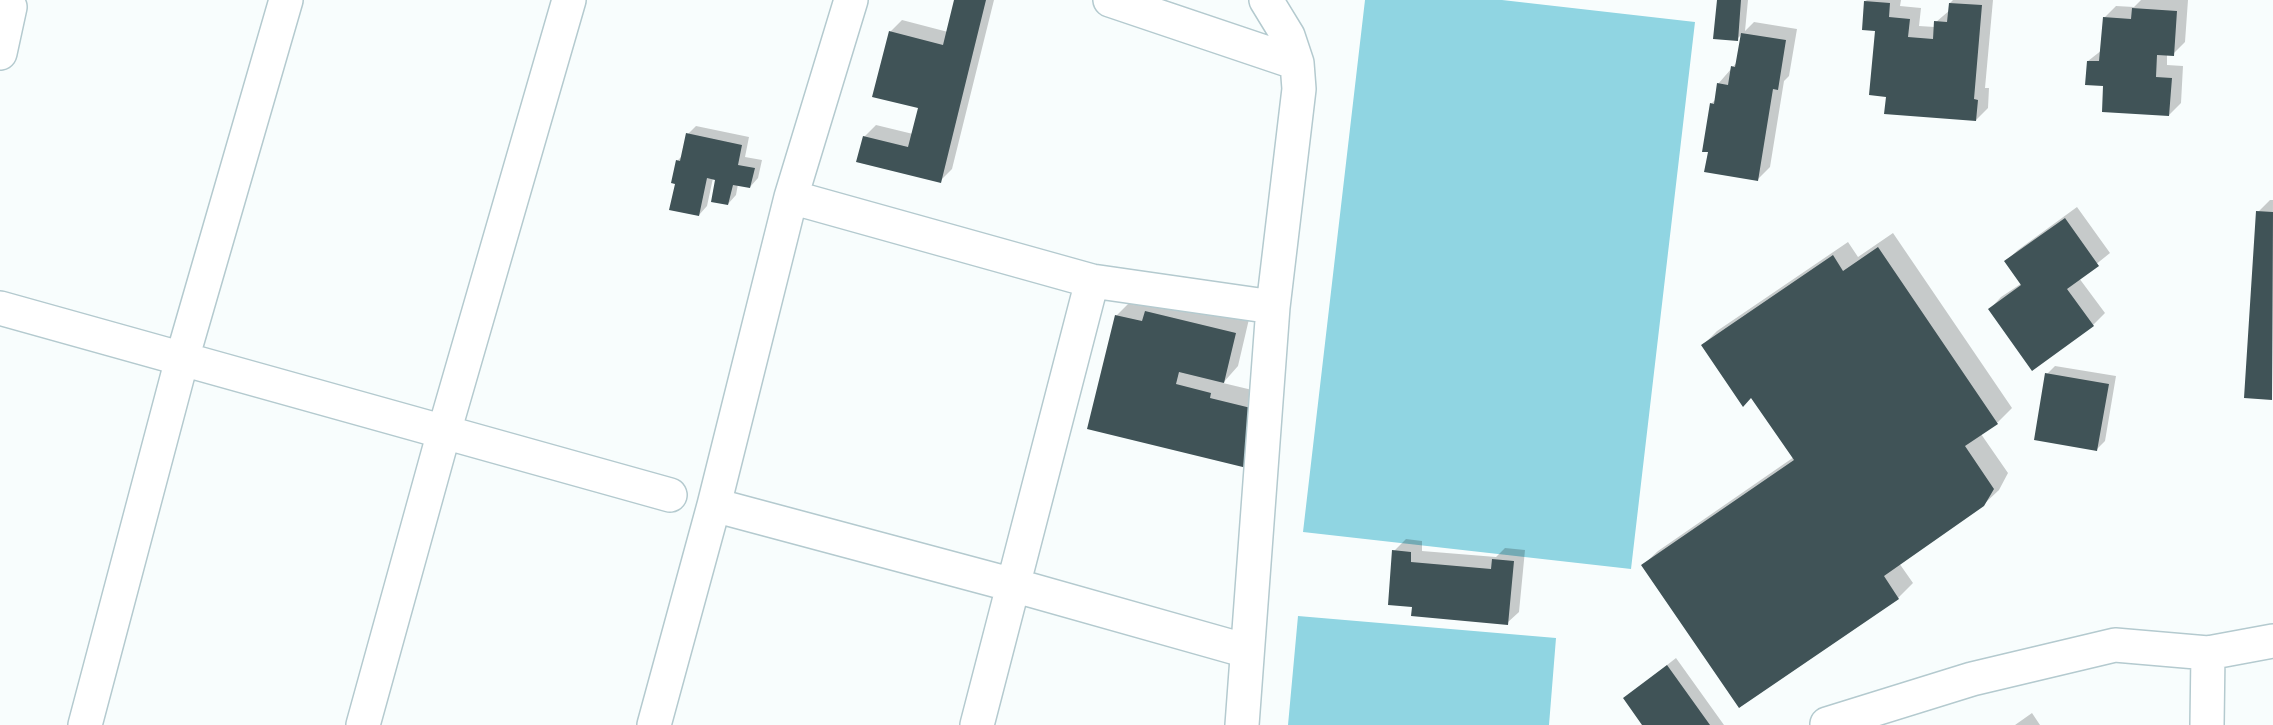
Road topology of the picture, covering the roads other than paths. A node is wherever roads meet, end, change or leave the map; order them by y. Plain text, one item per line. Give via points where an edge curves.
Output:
1 (286, 0) edge
2 (569, 0) edge
3 (851, 0) edge
4 (1110, 0) edge
5 (1266, 0) edge
6 (13, 5) edge
7 (0, 53) edge
8 (1298, 63) junction
9 (792, 196) junction
10 (1092, 281) junction
11 (0, 308) edge
12 (1274, 308) junction
13 (182, 358) junction
14 (444, 432) junction
15 (670, 495) dead end
16 (714, 505) junction
17 (1013, 585) junction
18 (2273, 641) edge
19 (1247, 651) junction
20 (2208, 653) junction
21 (1827, 724) edge
22 (85, 725) edge
23 (363, 725) edge
24 (654, 725) edge
25 (977, 725) edge
26 (1242, 725) edge
27 (2207, 725) edge

1 - 13 street
2 - 14 street
3 - 9 street
4 - 8 street
5 - 8 street via 1288,36
6 - 7 street
8 - 12 street via 1299,89
9 - 10 street
9 - 16 street
10 - 12 street
10 - 17 street
11 - 13 street
12 - 19 street
13 - 14 street
13 - 22 street
14 - 15 street
14 - 23 street
16 - 17 street
16 - 24 street
17 - 19 street
17 - 25 street
18 - 20 street
19 - 26 street
20 - 21 street via 2115,645 1972,679
20 - 27 street

